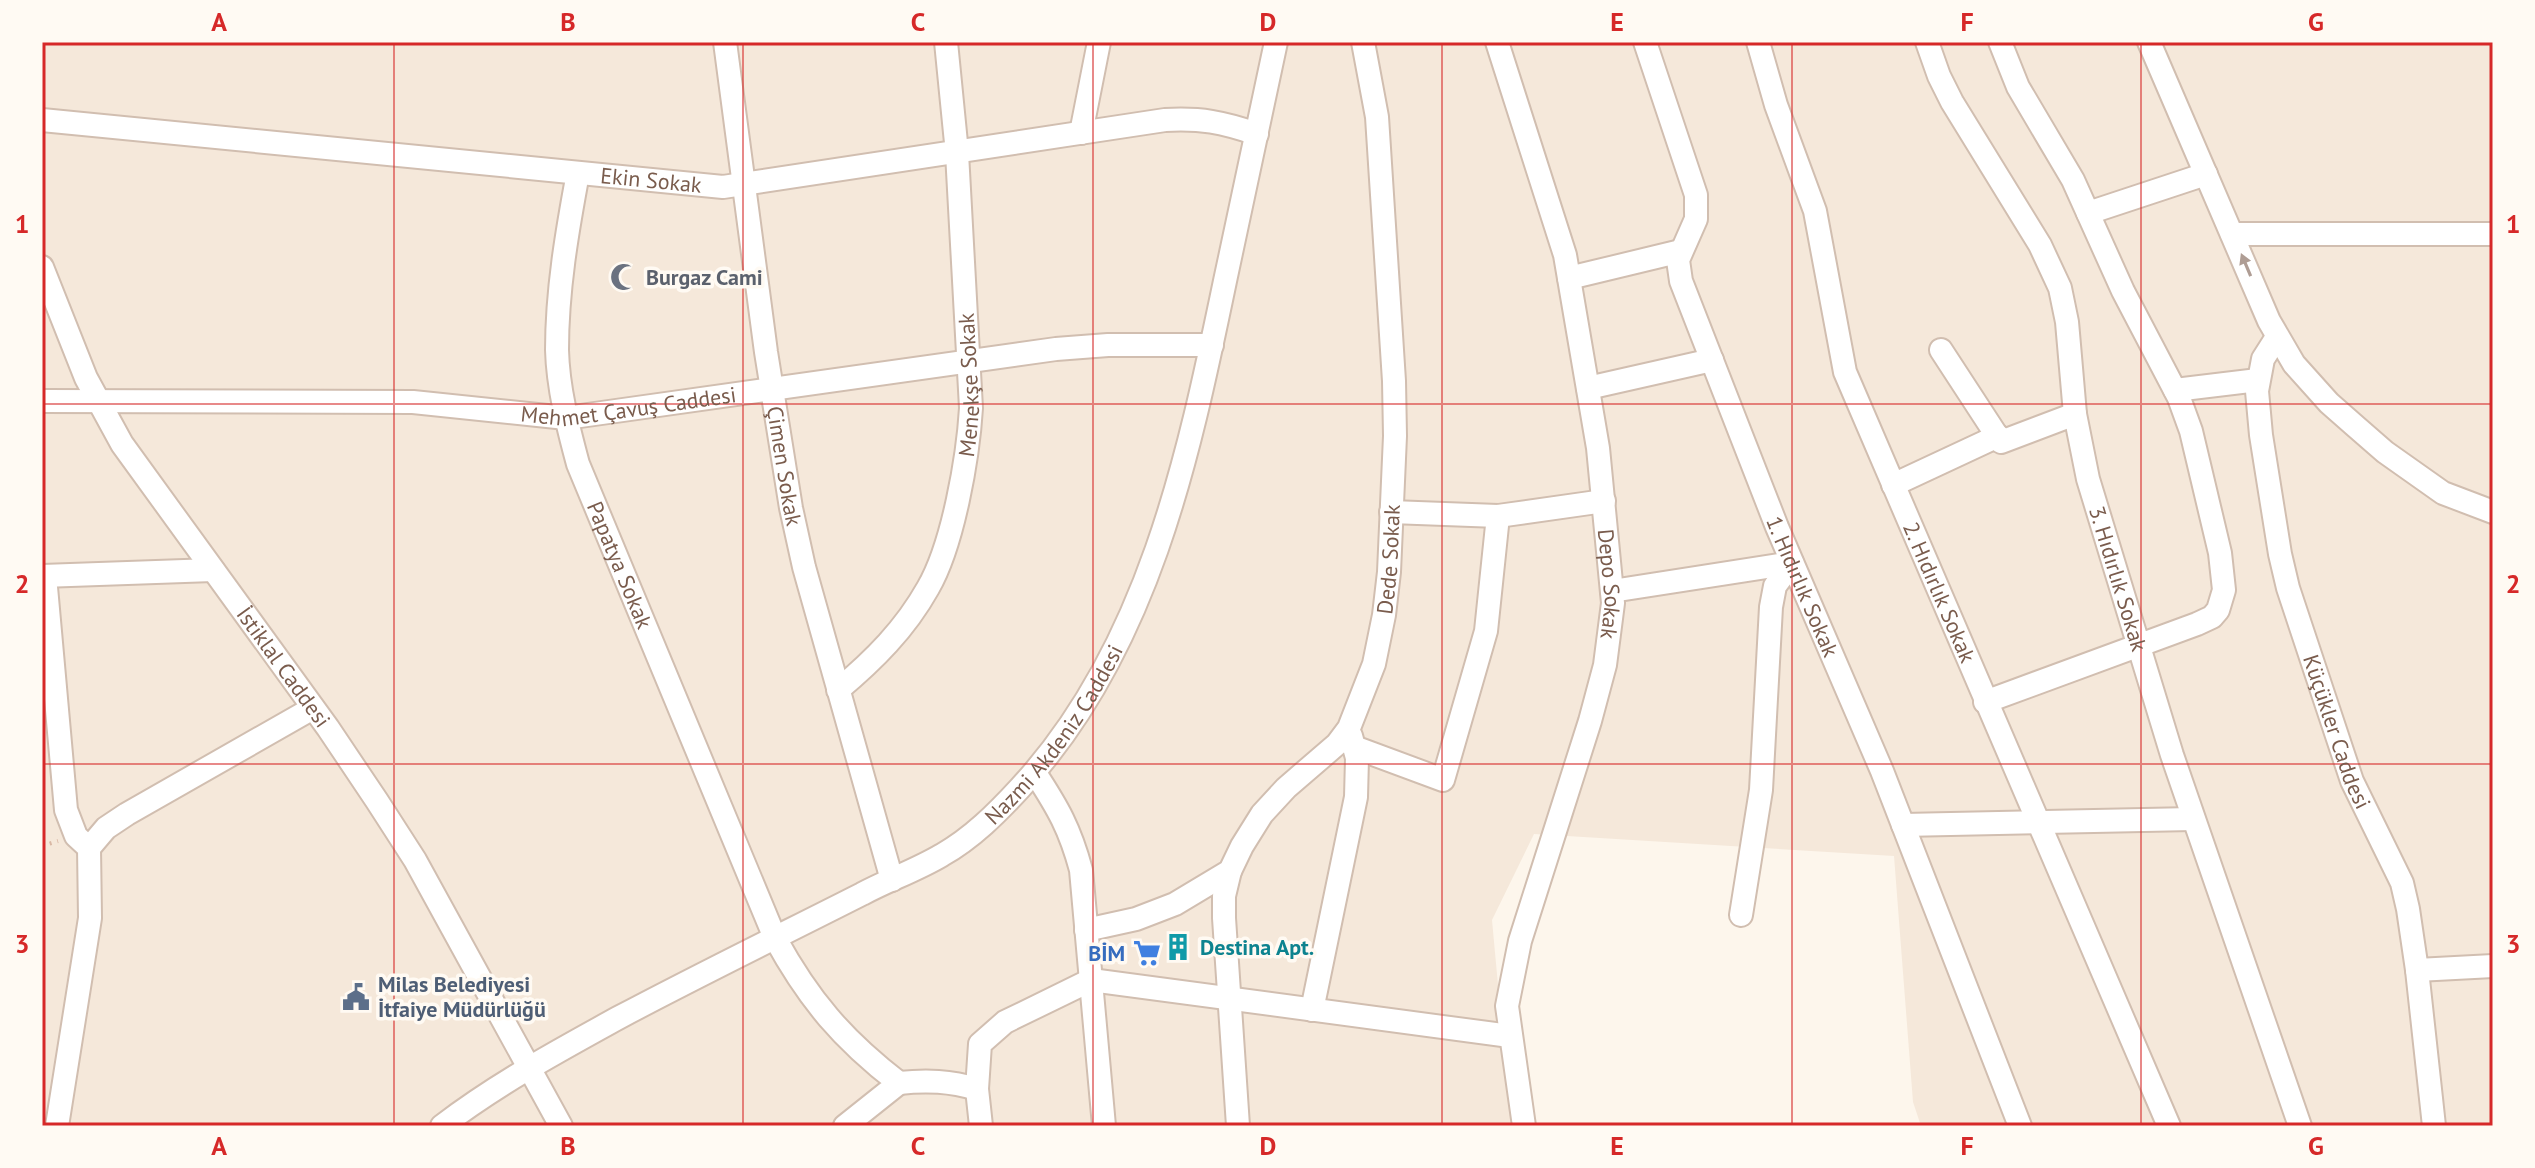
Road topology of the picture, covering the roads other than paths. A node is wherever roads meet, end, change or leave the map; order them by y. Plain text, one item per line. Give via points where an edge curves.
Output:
1 (725, 42) edge
2 (946, 42) edge
3 (1099, 42) edge
4 (1276, 42) edge
5 (1363, 42) edge
6 (1497, 42) edge
7 (1645, 42) edge
8 (1758, 42) edge
9 (1927, 42) edge
10 (2000, 42) edge
11 (2149, 42) edge
12 (42, 120) edge
13 (1081, 133) junction
14 (1257, 134) junction
15 (957, 153) junction
16 (578, 173) junction
17 (2206, 174) junction
18 (743, 186) junction
19 (2088, 213) junction
20 (2232, 234) junction
21 (2493, 234) edge
22 (1681, 251) junction
23 (42, 267) edge
24 (1569, 278) junction
25 (2277, 337) junction
26 (1212, 345) junction
27 (1941, 350) dead end
28 (1712, 360) junction
29 (968, 361) junction
30 (2258, 380) junction
31 (771, 388) junction
32 (1588, 388) junction
33 (2175, 390) junction
34 (42, 401) edge
35 (97, 402) junction
36 (2075, 414) junction
37 (566, 418) junction
38 (1998, 436) junction
39 (1893, 485) junction
40 (1604, 501) junction
41 (1391, 512) junction
42 (2493, 512) edge
43 (1498, 516) junction
44 (1792, 563) junction
45 (213, 570) junction
46 (44, 576) edge
47 (1612, 591) junction
48 (2140, 645) junction
49 (838, 690) junction
50 (1985, 702) junction
51 (313, 708) junction
52 (1352, 738) junction
53 (1035, 773) junction
54 (2193, 819) junction
55 (2036, 822) junction
56 (1903, 825) junction
57 (89, 848) junction
58 (1230, 871) junction
59 (892, 880) junction
60 (1741, 915) dead end
61 (1086, 930) junction
62 (775, 938) junction
63 (2493, 966) edge
64 (2417, 970) junction
65 (1091, 980) junction
66 (1229, 999) junction
67 (1312, 1010) junction
68 (1510, 1036) junction
69 (528, 1068) junction
70 (899, 1083) junction
71 (977, 1089) junction
72 (57, 1126) edge
73 (442, 1126) edge
74 (561, 1126) edge
75 (845, 1126) edge
76 (981, 1126) edge
77 (1104, 1126) edge
78 (1238, 1126) edge
79 (1524, 1126) edge
80 (2020, 1126) edge
81 (2169, 1126) edge
82 (2300, 1126) edge
83 (2434, 1126) edge

1 - 18 street, Çimen Sokak
2 - 15 street, Menekşe Sokak
3 - 13 street
4 - 14 street, Nazmi Akdeniz Caddesi
5 - 41 street, Dede Sokak via 1377,117 1390,307 1395,436
6 - 24 street, Depo Sokak
7 - 22 street, 1. Hıdırlık Sokak via 1696,195 1696,219
8 - 39 street, 2. Hıdırlık Sokak via 1815,211 1845,372
9 - 36 street, 3. Hıdırlık Sokak via 1952,102 2040,245 2060,288
10 - 19 street via 2018,87
11 - 17 street
12 - 16 street, Ekin Sokak
13 - 14 street, Ekin Sokak via 1196,118
13 - 15 street, Ekin Sokak
14 - 26 street, Nazmi Akdeniz Caddesi
15 - 18 street, Ekin Sokak
15 - 29 street, Menekşe Sokak
16 - 18 street, Ekin Sokak
16 - 37 street, Papatya Sokak via 559,301 557,351
17 - 19 street
17 - 20 street
18 - 31 street, Çimen Sokak
19 - 33 street
20 - 21 street
25 -> 20 street
22 - 24 street
22 - 28 street, 1. Hıdırlık Sokak via 1678,272
23 - 35 street, İstiklal Caddesi
24 - 32 street, Depo Sokak
25 - 30 street, Küçükler Caddesi
25 - 42 street via 2319,393 2385,452 2443,493
26 - 29 street, Mehmet Çavuş Caddesi via 1108,345
26 - 53 street, Nazmi Akdeniz Caddesi via 1172,504 1130,615 1084,708
27 - 38 street
28 - 32 street
28 - 44 street, 1. Hıdırlık Sokak
29 - 31 street, Mehmet Çavuş Caddesi
29 - 49 street, Menekşe Sokak via 971,408 965,460 930,585 891,641
30 - 33 street
30 - 64 street, Küçükler Caddesi via 2261,435 2288,588 2352,781 2402,883
31 - 37 street, Mehmet Çavuş Caddesi
31 - 49 street, Çimen Sokak via 804,567
32 - 40 street, Depo Sokak
33 - 48 street via 2201,469 2220,553 2223,601 2212,617
34 - 35 street, Mehmet Çavuş Caddesi
35 - 37 street, Mehmet Çavuş Caddesi via 413,402
35 - 45 street, İstiklal Caddesi
36 - 38 street via 2001,442
36 - 48 street, 3. Hıdırlık Sokak via 2088,479
37 - 62 street, Papatya Sokak via 588,490
38 - 39 street
39 - 50 street, 2. Hıdırlık Sokak
40 - 43 street
40 - 47 street, Depo Sokak
41 - 43 street
41 - 52 street, Dede Sokak via 1384,615
43 - 52 street via 1486,631 1443,780
44 - 47 street
44 - 56 street, 1. Hıdırlık Sokak
44 - 60 street via 1775,586 1771,607 1759,804
45 - 46 street
45 - 51 street, İstiklal Caddesi
46 - 57 street via 66,810 76,836
47 - 68 street, Depo Sokak via 1605,665 1510,980
48 - 50 street
48 - 54 street, 3. Hıdırlık Sokak
49 - 59 street, Çimen Sokak
50 - 55 street, 2. Hıdırlık Sokak
51 - 57 street via 127,814
51 - 69 street, İstiklal Caddesi via 415,860
52 - 58 street, Dede Sokak via 1337,744 1262,814
52 - 67 street via 1356,797
53 - 59 street, Nazmi Akdeniz Caddesi via 975,832 945,854
53 - 61 street via 1072,838 1081,870
54 - 55 street
54 - 82 street, 3. Hıdırlık Sokak
55 - 56 street
55 - 81 street, 2. Hıdırlık Sokak
56 - 80 street, 1. Hıdırlık Sokak
57 - 72 street via 90,918
58 - 61 street via 1175,904
58 - 66 street via 1224,896
59 - 62 street, Nazmi Akdeniz Caddesi
61 - 65 street
62 - 69 street, Nazmi Akdeniz Caddesi
62 - 70 street, Papatya Sokak via 821,1010
63 - 64 street
64 - 83 street, Küçükler Caddesi
65 - 66 street
65 - 71 street via 1005,1022 980,1044
65 - 77 street
66 - 67 street
66 - 78 street
67 - 68 street
68 - 79 street, Depo Sokak
69 - 73 street, Nazmi Akdeniz Caddesi
69 - 74 street, İstiklal Caddesi
70 - 71 street via 929,1080
70 - 75 street
71 - 76 street

